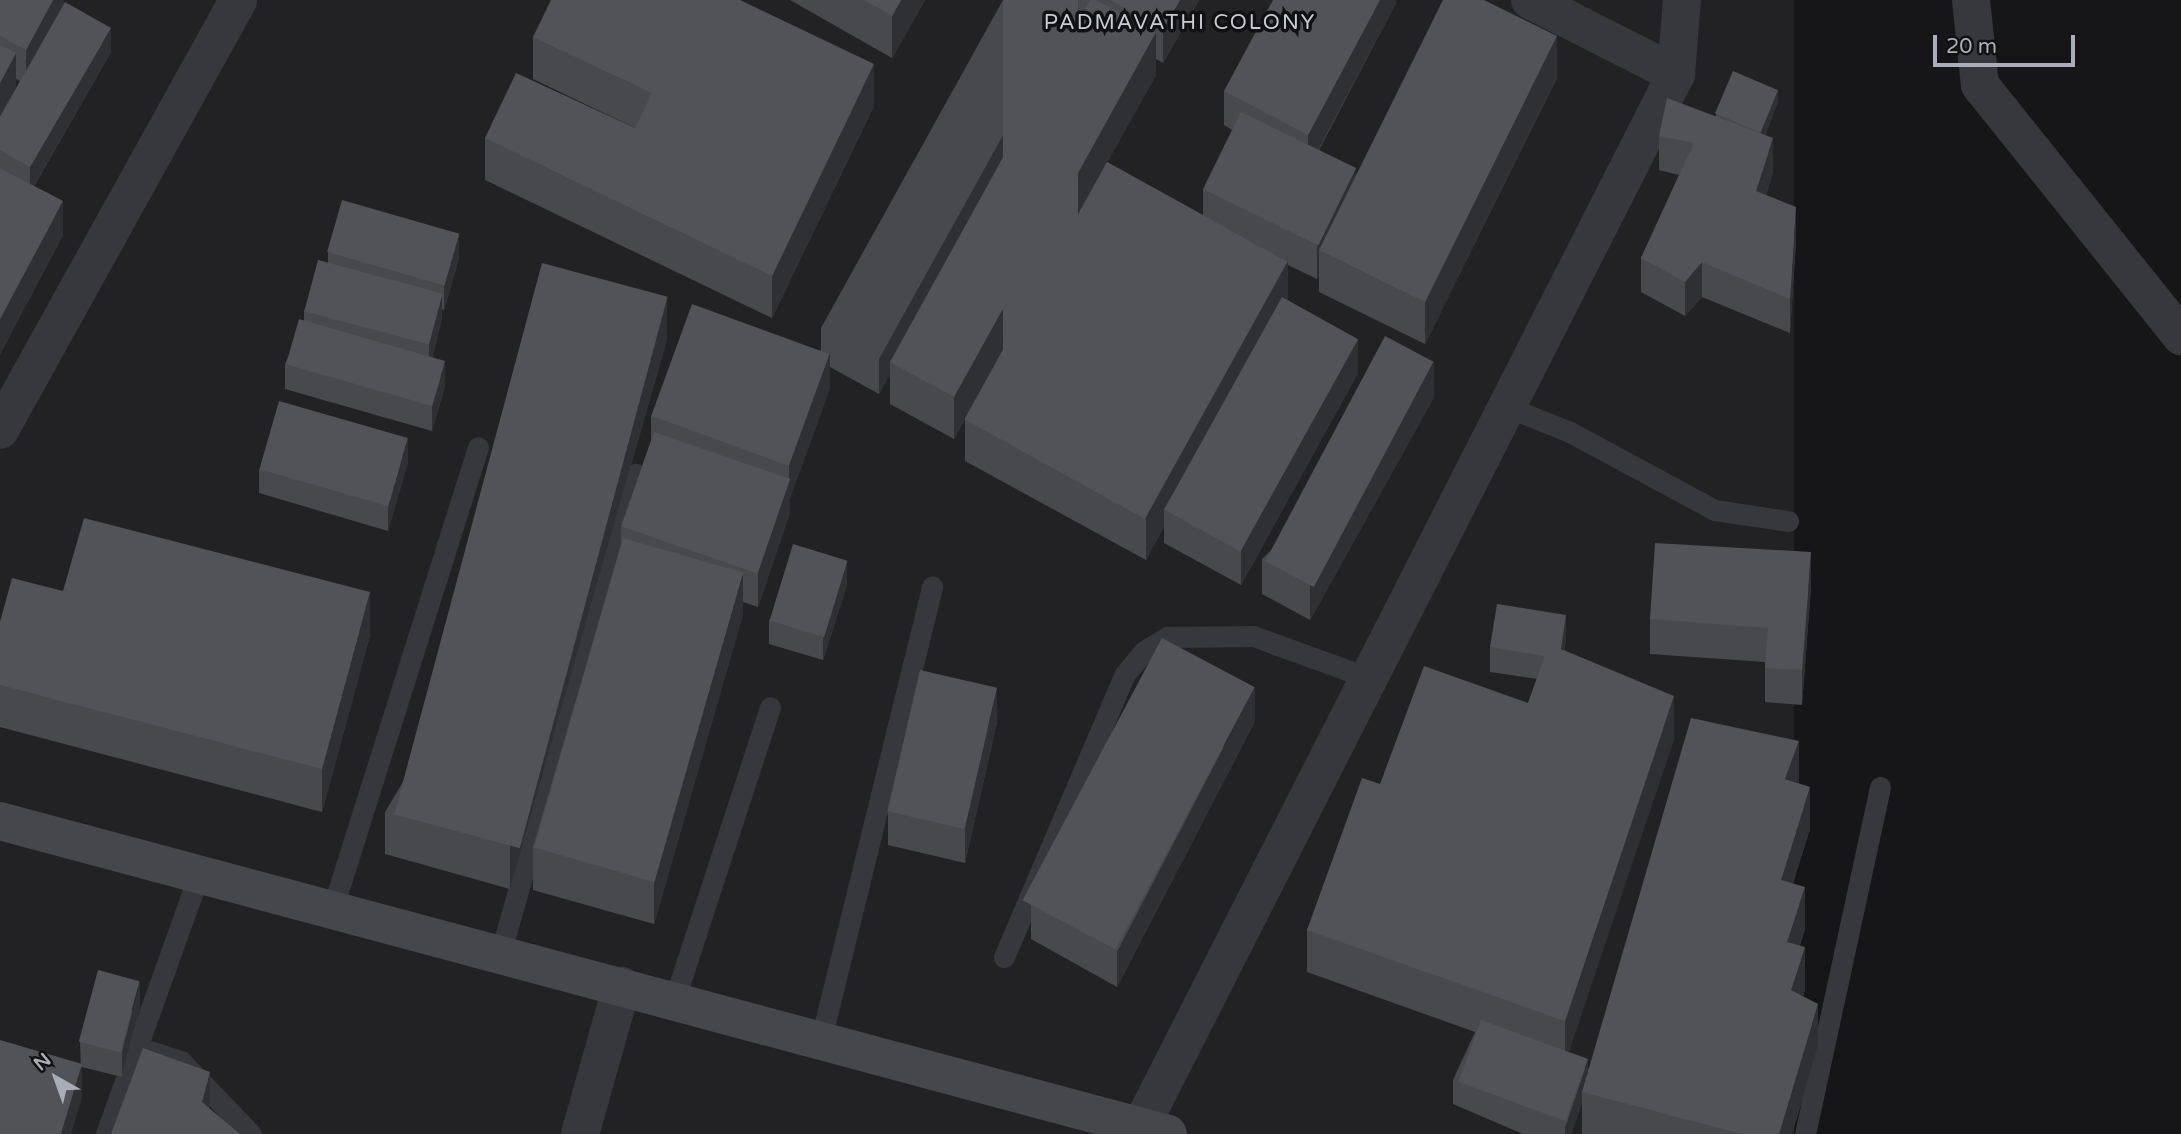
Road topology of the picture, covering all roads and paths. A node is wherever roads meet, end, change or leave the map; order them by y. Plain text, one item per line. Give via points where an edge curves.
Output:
1 (237, 0) edge
2 (1530, 0) edge
3 (1682, 0) edge
4 (1971, 0) edge
5 (1676, 74) junction
6 (2181, 336) edge
7 (1507, 407) junction
8 (0, 430) edge
9 (478, 447) dead end
10 (636, 474) edge
11 (1788, 521) dead end
12 (932, 586) dead end
13 (1370, 678) junction
14 (770, 707) dead end
15 (1880, 787) dead end
16 (0, 821) edge
17 (199, 874) junction
18 (333, 907) junction
19 (501, 951) junction
20 (1004, 957) dead end
21 (622, 986) junction
22 (674, 1001) junction
23 (821, 1039) junction
24 (138, 1048) junction
25 (1155, 1130) edge
26 (106, 1134) edge
27 (251, 1134) edge
28 (580, 1134) edge
29 (1805, 1134) edge

1 - 8 street
2 - 5 street
3 - 5 street
4 - 6 street via 1980,85
5 - 7 street
7 - 11 lane via 1568,431 1715,510
7 - 13 street
9 - 18 lane
10 - 19 lane
12 - 23 lane
13 - 20 lane via 1252,636 1167,637 1143,652 1119,687
13 - 25 street
14 - 22 lane
15 - 29 lane
16 - 17 street
17 - 18 street
17 - 24 lane
18 - 19 street
19 - 21 street
21 - 22 street
21 - 28 street
22 - 23 street
23 - 25 street
24 - 26 lane
24 - 27 lane via 181,1061

